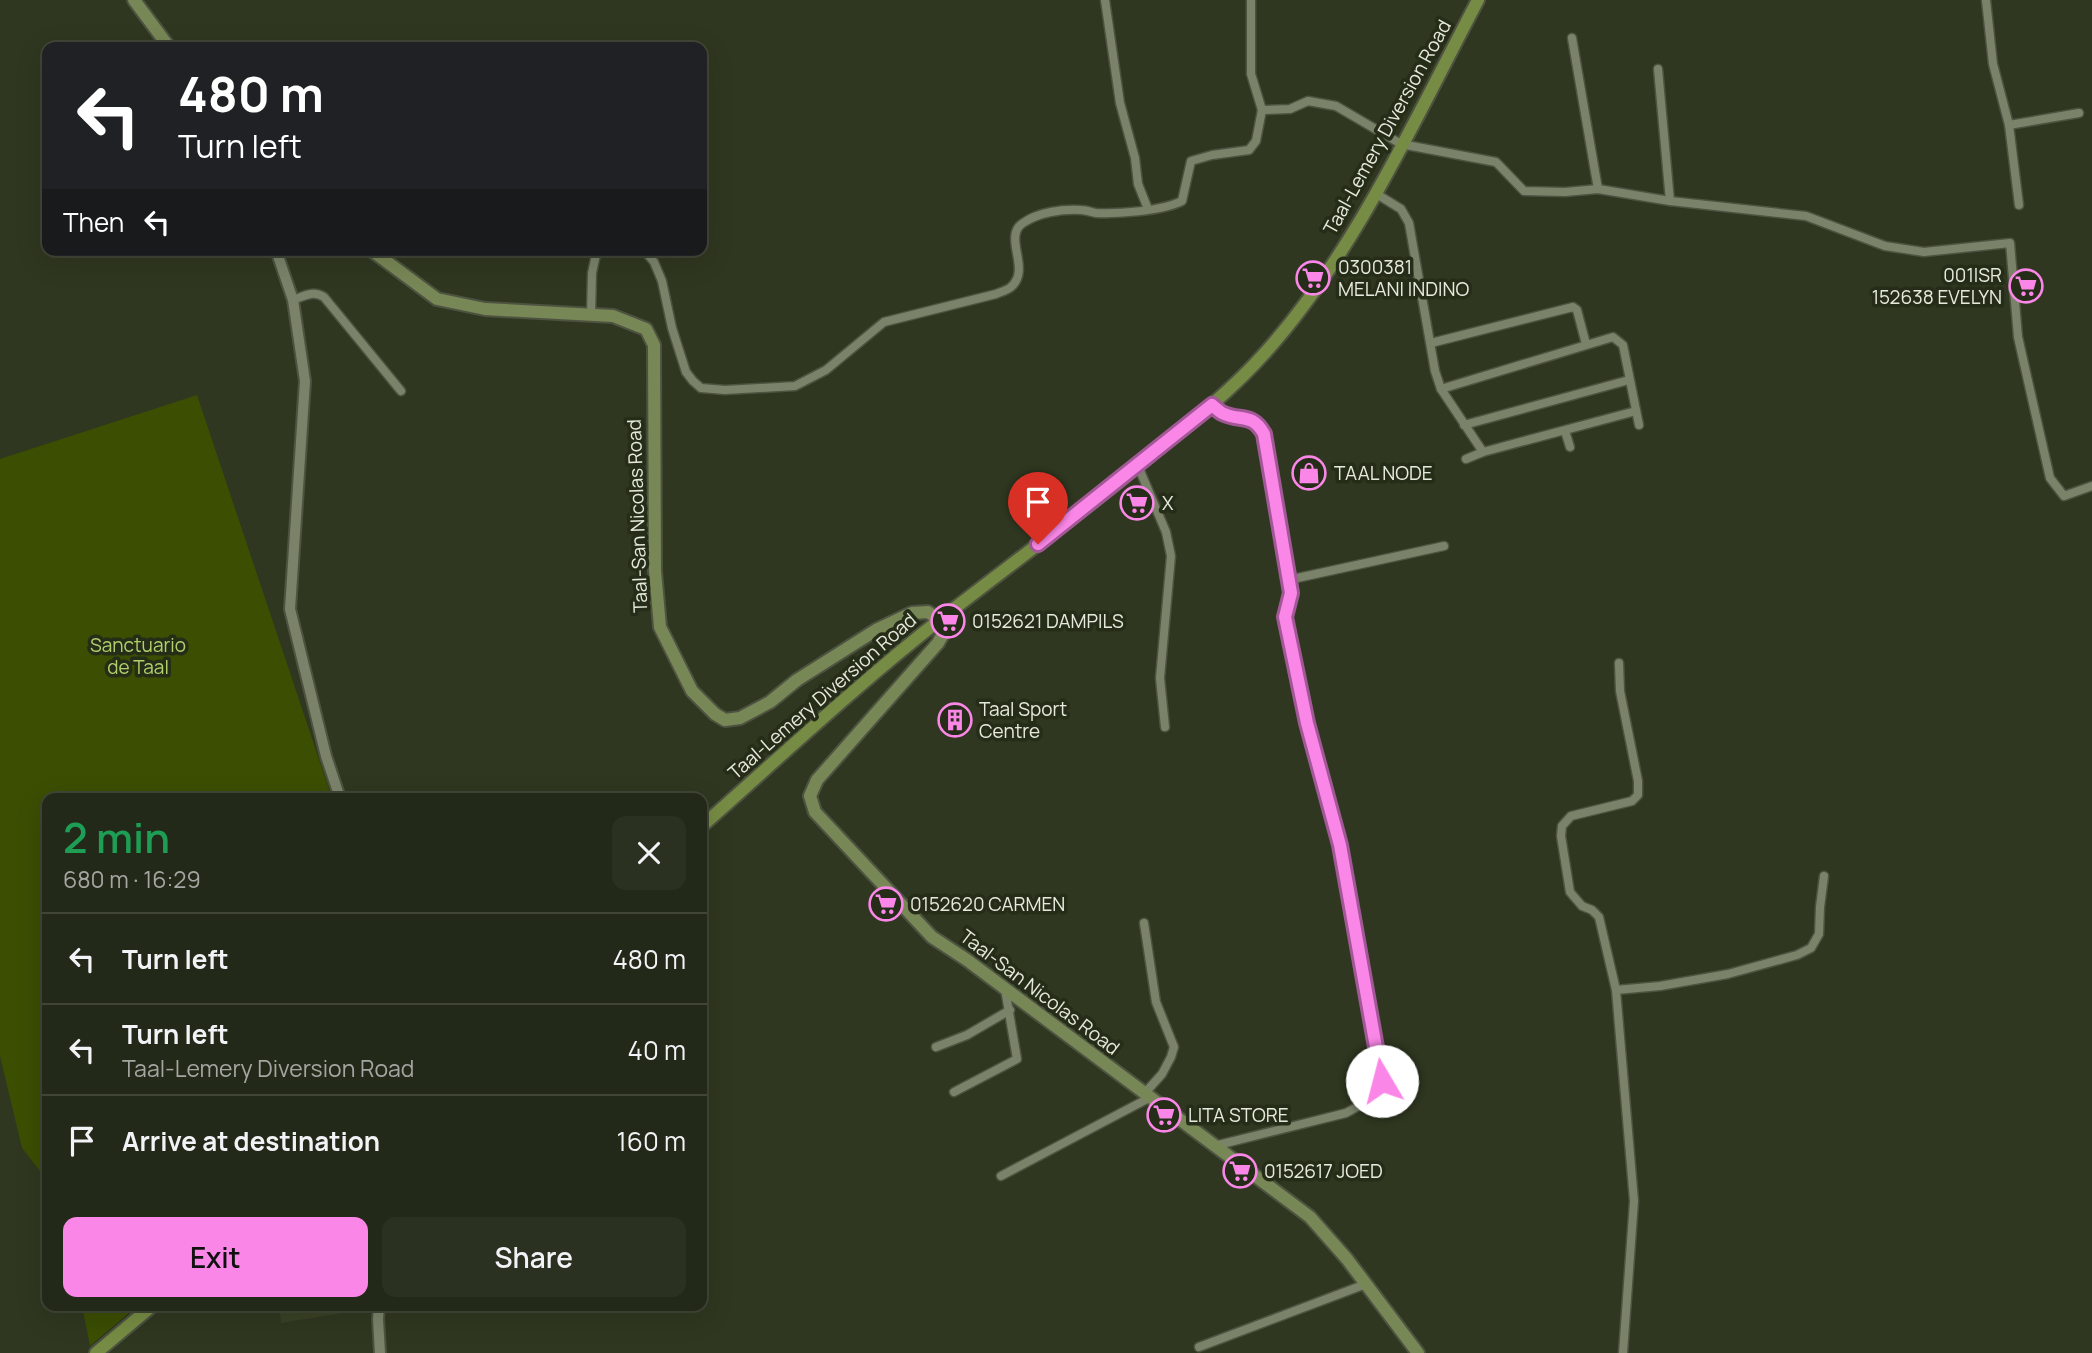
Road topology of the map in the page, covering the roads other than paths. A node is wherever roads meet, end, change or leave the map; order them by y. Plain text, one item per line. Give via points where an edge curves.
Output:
1 (134, 0) edge
2 (1105, 0) edge
3 (1251, 0) edge
4 (1478, 0) edge
5 (1986, 0) edge
6 (1572, 38) dead end
7 (165, 42) edge
8 (1658, 69) dead end
9 (1262, 110) junction
10 (2080, 114) dead end
11 (2009, 125) junction
12 (1401, 144) junction
13 (1598, 189) junction
14 (1375, 193) junction
15 (1670, 201) junction
16 (2019, 205) dead end
17 (1148, 209) junction
18 (278, 256) edge
19 (379, 256) edge
20 (596, 256) edge
21 (649, 256) edge
22 (293, 300) junction
23 (591, 315) junction
24 (1430, 343) junction
25 (1586, 344) junction
26 (1629, 380) junction
27 (1441, 389) junction
28 (401, 391) dead end
29 (1212, 405) junction
30 (1636, 411) junction
31 (1464, 425) junction
32 (1639, 425) dead end
33 (1565, 430) junction
34 (1570, 447) dead end
35 (1483, 453) junction
36 (1466, 459) dead end
37 (1138, 466) junction
38 (2092, 486) edge
39 (1444, 546) dead end
40 (1288, 580) junction
41 (939, 620) junction
42 (1619, 663) dead end
43 (1165, 727) dead end
44 (338, 793) edge
45 (707, 822) edge
46 (1824, 876) dead end
47 (1144, 923) dead end
48 (1005, 989) junction
49 (1616, 989) junction
50 (1010, 1010) junction
51 (936, 1047) dead end
52 (954, 1092) dead end
53 (1147, 1096) junction
54 (1214, 1146) junction
55 (1001, 1176) dead end
56 (1366, 1284) junction
57 (146, 1311) edge
58 (379, 1311) edge
59 (1199, 1347) dead end
60 (96, 1353) edge
61 (380, 1353) edge
62 (1418, 1353) edge
63 (1623, 1353) edge

1 - 7 main road
2 - 17 street via 1120,103
3 - 9 street via 1251,74
4 - 12 main road, Taal-Lemery Diversion Road
5 - 11 street via 1993,64
6 - 13 street
8 - 15 street
9 - 12 street via 1290,109 1308,101 1336,106
9 - 17 street via 1256,141 1249,150 1192,161 1182,201
10 - 11 street
11 - 16 street
12 - 13 street via 1496,162 1524,191
12 - 14 main road, Taal-Lemery Diversion Road
13 - 15 street
14 - 24 street via 1401,209 1409,223
14 - 29 main road, Taal-Lemery Diversion Road via 1338,255 1283,331
15 - 38 street via 1806,216 1885,246 1924,252 2010,243 2018,337 2050,478 2064,496
17 - 21 street via 1047,212 1023,223 1015,237 1021,270 1011,287 884,322 826,370 783,389 725,390 702,388 693,382 686,372 663,281
18 - 22 street
19 - 23 main road, Taal-San Nicolas Road via 437,299 485,309
20 - 23 street
22 - 28 street via 310,293 324,297
22 - 44 street via 305,381 289,609
23 - 41 main road, Taal-San Nicolas Road via 613,316 646,329 654,345 655,571 660,627 692,691 715,714 725,720 740,718 876,630 912,613 928,612
24 - 25 street via 1573,307
24 - 27 street
25 - 26 street via 1617,338 1623,345
25 - 27 street
26 - 30 street
26 - 31 street
27 - 31 street
29 - 37 main road, Taal-Lemery Diversion Road
29 - 40 street via 1222,413 1254,421 1264,434
30 - 32 street
30 - 33 street
31 - 35 street
33 - 34 street
33 - 35 street
35 - 36 street
37 - 41 main road, Taal-Lemery Diversion Road
37 - 43 street via 1166,532 1171,556 1160,678
39 - 40 street
40 - 54 street via 1291,593 1285,617 1340,845 1381,1089 1346,1113
41 - 45 main road, Taal-Lemery Diversion Road
41 - 48 main road, Taal-San Nicolas Road via 943,634 938,643 817,780 811,804 932,937
42 - 49 street via 1638,795 1632,801 1571,816 1562,826 1561,836 1570,892 1599,917
46 - 49 street via 1819,934 1811,948 1797,956 1728,974
47 - 53 street via 1156,1002 1174,1047
48 - 50 street
48 - 53 main road, Taal-San Nicolas Road
49 - 63 street via 1634,1201
50 - 51 street
50 - 52 street via 1017,1059
53 - 54 main road, Taal-San Nicolas Road
53 - 55 street
54 - 56 main road, Taal-San Nicolas Road via 1310,1217
56 - 59 street
56 - 62 main road, Taal-San Nicolas Road
57 - 60 main road
58 - 61 street

